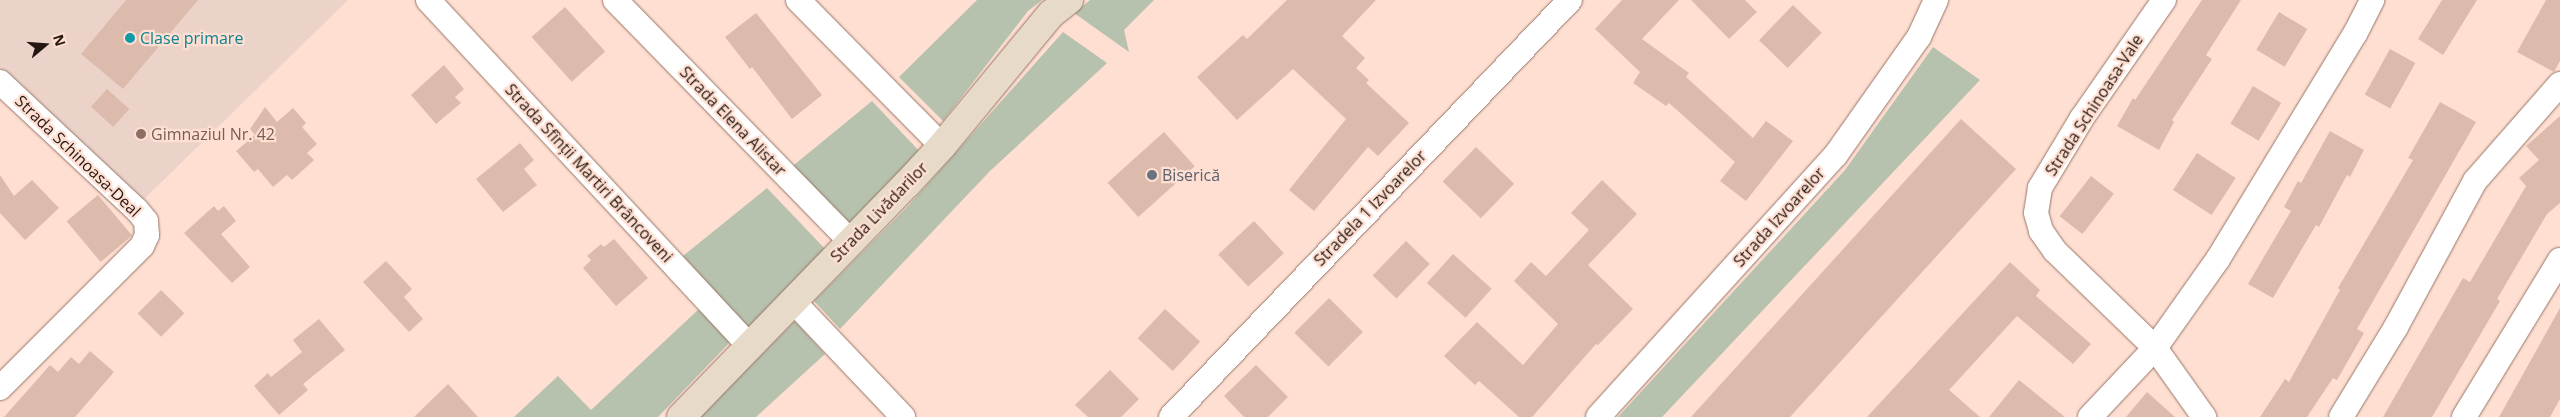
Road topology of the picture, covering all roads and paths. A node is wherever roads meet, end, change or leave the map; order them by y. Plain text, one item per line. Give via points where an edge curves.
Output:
1 (428, 0) edge
2 (615, 0) edge
3 (798, 0) edge
4 (1069, 0) edge
5 (1570, 0) edge
6 (1936, 0) edge
7 (2164, 0) edge
8 (2372, 0) edge
9 (0, 82) edge
10 (2560, 84) edge
11 (942, 146) junction
12 (851, 242) junction
13 (2560, 260) edge
14 (793, 301) junction
15 (749, 346) junction
16 (2155, 348) junction
17 (0, 388) edge
18 (681, 417) edge
19 (903, 417) edge
20 (1171, 417) edge
21 (1598, 417) edge
22 (2090, 417) edge
23 (2204, 417) edge
24 (2341, 417) edge
25 (2464, 417) edge

1 - 15 street, Strada Sfînții Martiri Brâncoveni
2 - 12 street, Strada Elena Alistar
3 - 11 street
4 - 11 street, Strada Livădarilor via 1051,14
5 - 20 street, Stradela 1 Izvoarelor
6 - 21 street, Strada Izvoarelor via 1919,37 1835,156
7 - 16 street, Strada Schinoasa-Vale via 2082,118 2040,188 2036,213 2041,230 2055,250
8 - 16 street via 2355,34 2218,259
9 - 17 street, Strada Schinoasa-Deal via 137,210 146,221 147,235 142,246
10 - 24 street via 2475,181 2396,327
11 - 12 street, Strada Livădarilor
12 - 14 street, Strada Livădarilor
13 - 25 street
14 - 15 street, Strada Livădarilor
14 - 19 street
15 - 18 street, Strada Livădarilor
16 - 22 street
16 - 23 street, Strada Schinoasa-Vale

